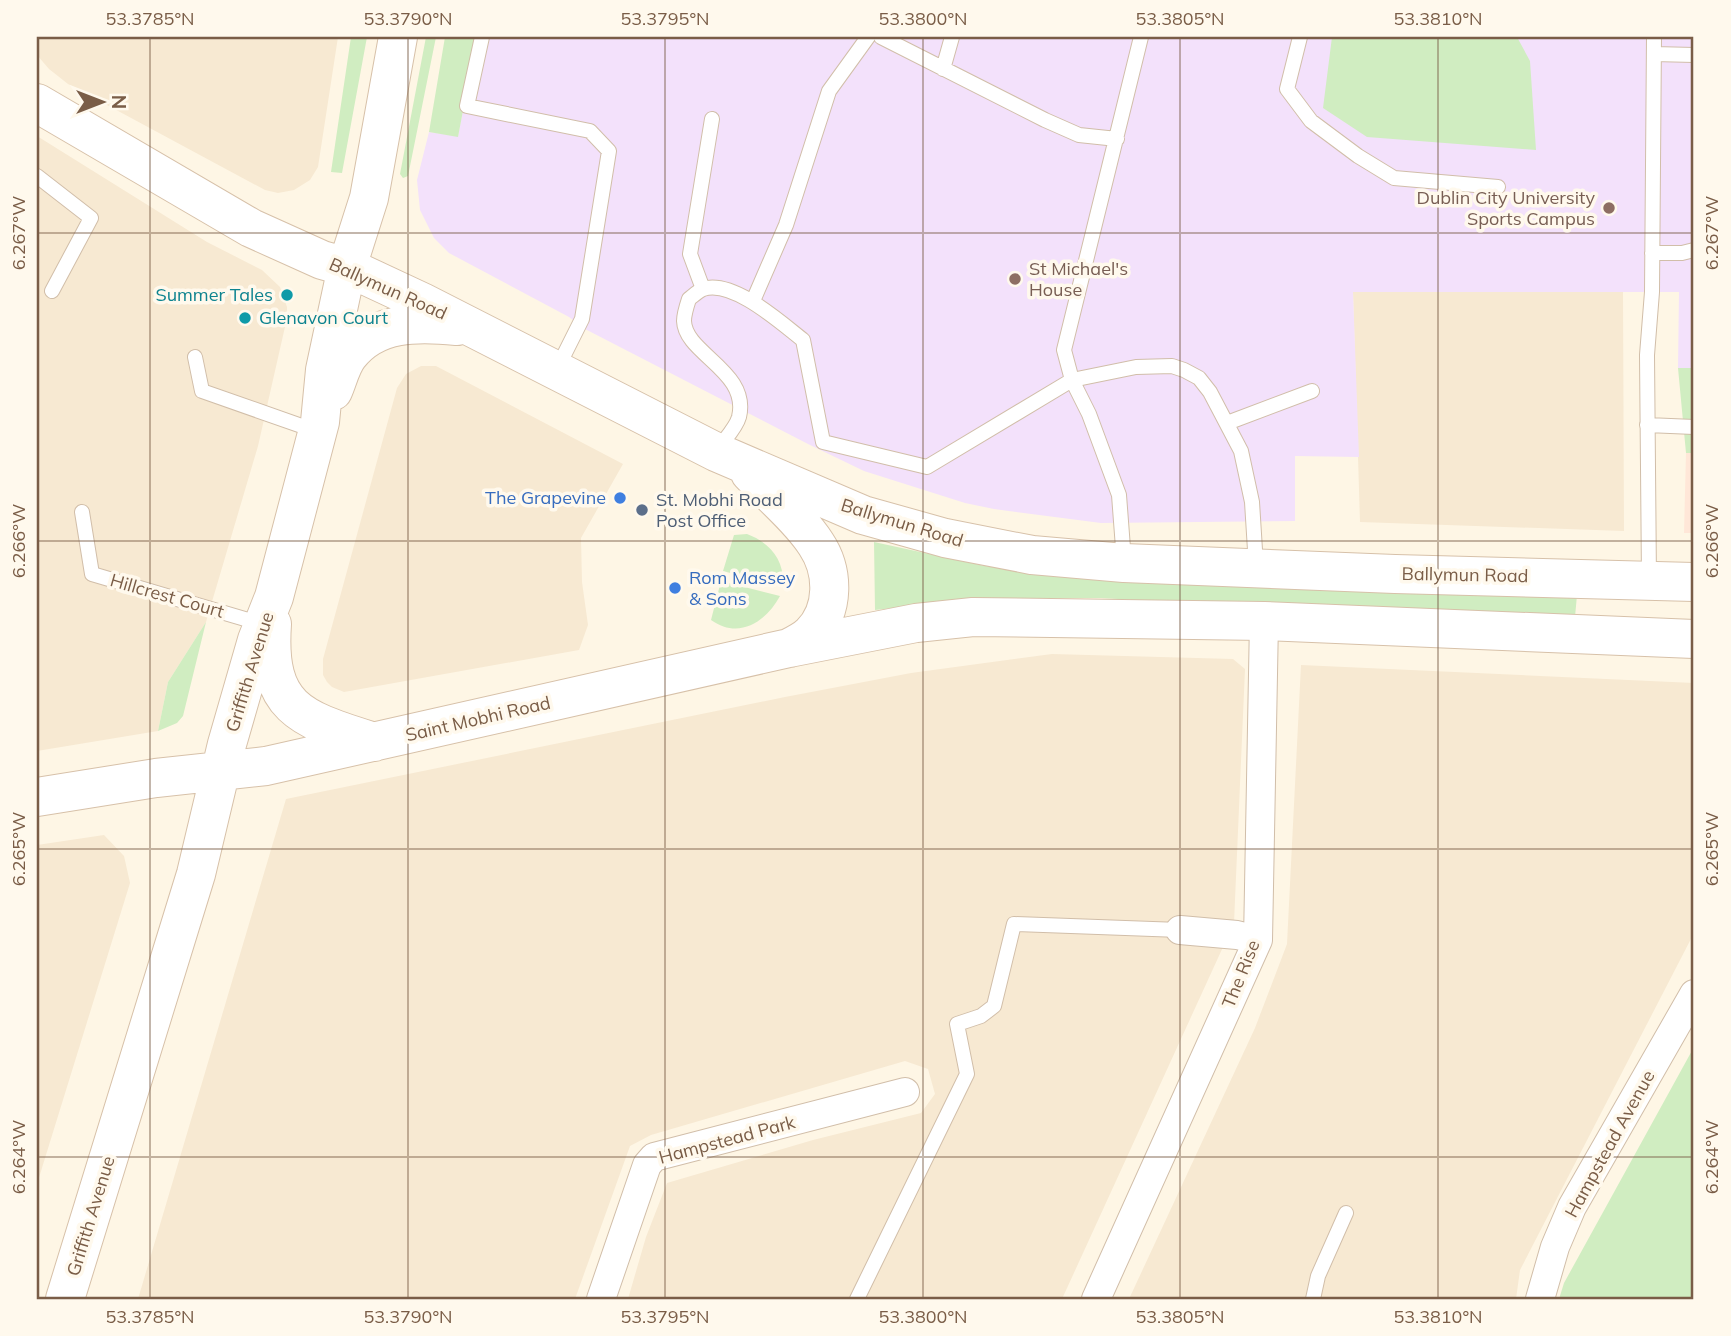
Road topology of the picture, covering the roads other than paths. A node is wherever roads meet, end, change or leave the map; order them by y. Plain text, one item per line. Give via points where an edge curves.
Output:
1 (398, 37) edge
2 (482, 37) edge
3 (868, 37) edge
4 (881, 37) edge
5 (952, 37) edge
6 (1141, 37) edge
7 (1300, 37) edge
8 (1654, 37) edge
9 (1654, 54) junction
10 (1694, 55) edge
11 (943, 69) junction
12 (37, 103) edge
13 (712, 119) dead end
14 (1117, 139) junction
15 (37, 176) edge
16 (1498, 187) dead end
17 (1694, 250) edge
18 (1652, 253) junction
19 (347, 267) junction
20 (703, 289) junction
21 (52, 291) dead end
22 (753, 301) junction
23 (472, 327) junction
24 (195, 357) dead end
25 (556, 370) junction
26 (1072, 380) junction
27 (1312, 391) dead end
28 (1227, 423) junction
29 (1647, 425) junction
30 (318, 427) junction
31 (1694, 427) edge
32 (727, 456) junction
33 (82, 512) dead end
34 (1124, 563) junction
35 (1256, 568) junction
36 (1649, 580) junction
37 (1694, 582) edge
38 (268, 610) junction
39 (1265, 621) junction
40 (1694, 639) edge
41 (789, 648) junction
42 (376, 742) junction
43 (220, 773) junction
44 (37, 797) edge
45 (1180, 930) joint
46 (1258, 940) junction
47 (1694, 995) edge
48 (905, 1092) dead end
49 (1346, 1213) dead end
50 (65, 1299) edge
51 (601, 1299) edge
52 (857, 1299) edge
53 (1096, 1299) edge
54 (1313, 1299) edge
55 (1540, 1299) edge

1 - 19 main road, Griffith Avenue via 369,198
2 - 25 lane via 467,106 590,131 609,151 582,319
3 - 22 lane via 829,91 786,225
4 - 11 lane
5 - 11 lane
6 - 14 lane
7 - 16 lane via 1287,89 1311,121 1394,177
8 - 9 lane
9 - 10 lane
9 - 18 lane
11 - 14 lane via 1079,135
12 - 19 main road, Ballymun Road via 244,225
13 - 20 lane via 690,254
14 - 26 lane via 1064,350
15 - 21 lane via 90,218
17 - 18 lane
18 - 29 lane
19 - 23 main road, Ballymun Road
19 - 30 main road, Griffith Avenue
20 - 22 lane via 726,290
20 - 32 lane via 689,299 684,321 690,338 726,372 740,402
22 - 26 lane via 803,340 823,442 927,467
23 - 25 main road, Ballymun Road
23 - 30 main road via 407,324 367,338 347,357
24 - 30 lane via 202,391
25 - 32 main road, Ballymun Road
26 - 28 lane via 1136,367 1172,366 1199,378
26 - 34 lane via 1119,495
27 - 28 lane
28 - 35 lane via 1241,451 1252,502
29 - 31 lane
29 - 36 lane
30 - 38 main road, Griffith Avenue
32 - 34 main road, Ballymun Road via 863,515 945,538 1032,555
32 - 41 main road via 816,542 824,559 828,601 822,620 805,640
33 - 38 lane, Hillcrest Court via 92,574
34 - 35 main road, Ballymun Road
35 - 36 main road, Ballymun Road
36 - 37 main road, Ballymun Road
38 - 42 main road via 276,679 290,706 322,725
38 - 43 main road, Griffith Avenue
39 - 40 main road
39 - 41 main road, Saint Mobhi Road via 972,617
39 - 46 street, The Rise
41 - 42 main road, Saint Mobhi Road
42 - 43 main road, Saint Mobhi Road
43 - 44 main road, Saint Mobhi Road
43 - 50 main road, Griffith Avenue via 195,874
45 - 46 street
45 - 52 lane via 1014,924 994,1006 957,1024 967,1074
46 - 53 street, The Rise
47 - 55 street, Hampstead Avenue via 1572,1207
48 - 51 street, Hampstead Park via 654,1157 647,1165
49 - 54 lane via 1318,1276

